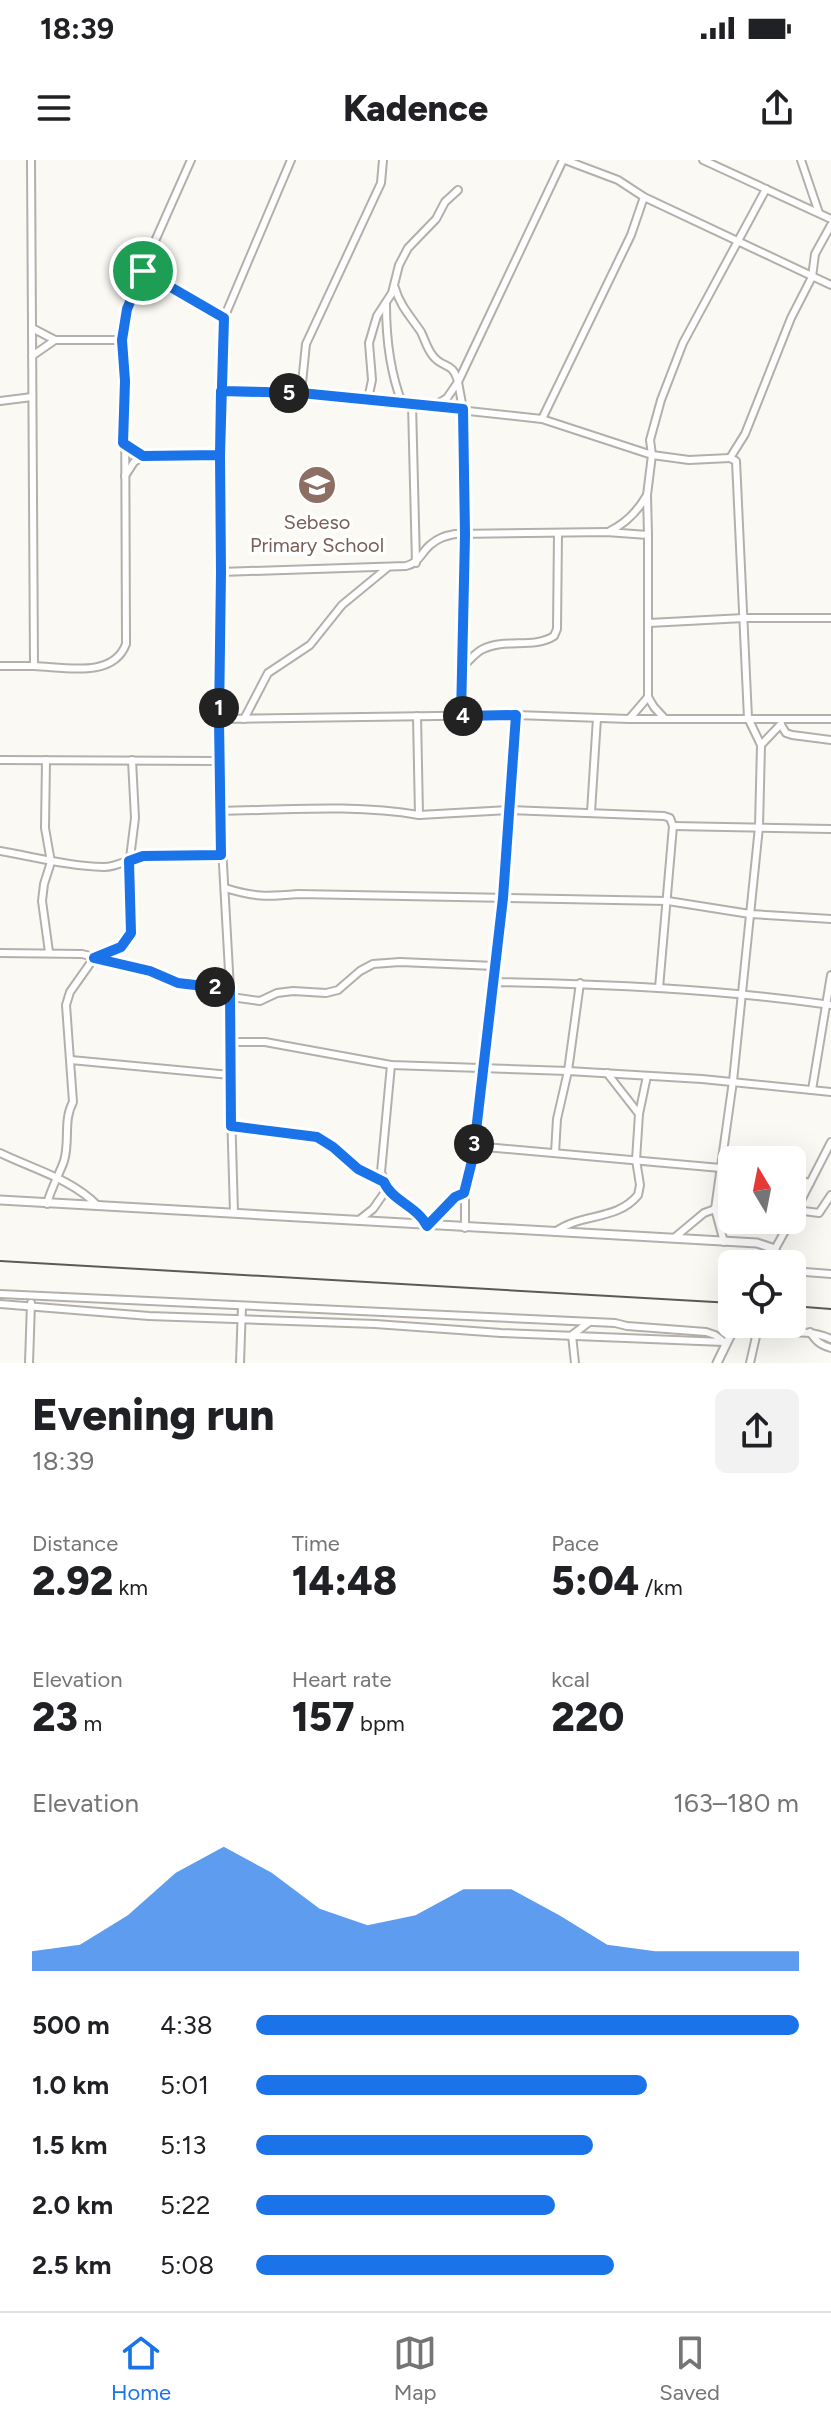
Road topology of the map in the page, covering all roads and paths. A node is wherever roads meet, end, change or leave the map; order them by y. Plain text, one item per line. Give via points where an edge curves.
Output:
1 (31, 160) edge
2 (291, 160) edge
3 (383, 160) edge
4 (564, 160) edge
5 (705, 160) edge
6 (801, 160) edge
7 (189, 161) edge
8 (766, 189) junction
9 (458, 190) dead end
10 (644, 197) junction
11 (819, 214) junction
12 (831, 222) edge
13 (737, 241) junction
14 (143, 271) junction
15 (812, 277) junction
16 (831, 285) edge
17 (394, 286) junction
18 (387, 302) junction
19 (224, 318) junction
20 (32, 328) junction
21 (55, 340) junction
22 (122, 340) junction
23 (31, 357) junction
24 (458, 382) junction
25 (221, 391) junction
26 (301, 393) junction
27 (32, 397) junction
28 (368, 399) junction
29 (0, 401) edge
30 (402, 403) junction
31 (412, 404) junction
32 (434, 406) junction
33 (463, 409) junction
34 (542, 419) junction
35 (123, 443) junction
36 (220, 455) junction
37 (652, 455) junction
38 (143, 456) junction
39 (730, 458) junction
40 (125, 476) junction
41 (647, 495) junction
42 (606, 532) junction
43 (558, 533) junction
44 (465, 535) junction
45 (648, 535) junction
46 (416, 563) junction
47 (388, 567) junction
48 (221, 572) junction
49 (744, 618) junction
50 (831, 618) edge
51 (649, 623) junction
52 (0, 666) edge
53 (34, 666) junction
54 (463, 666) junction
55 (648, 697) junction
56 (516, 715) junction
57 (417, 716) junction
58 (461, 716) junction
59 (597, 718) junction
60 (748, 718) junction
61 (219, 719) junction
62 (244, 719) junction
63 (629, 719) junction
64 (665, 719) junction
65 (831, 719) edge
66 (781, 722) junction
67 (831, 740) edge
68 (761, 745) junction
69 (0, 760) edge
70 (46, 760) junction
71 (132, 760) junction
72 (219, 761) junction
73 (509, 810) junction
74 (220, 811) junction
75 (591, 812) junction
76 (419, 815) junction
77 (673, 826) junction
78 (759, 827) junction
79 (831, 829) edge
80 (0, 851) edge
81 (221, 855) junction
82 (129, 861) junction
83 (51, 862) junction
84 (225, 888) junction
85 (503, 898) junction
86 (668, 901) junction
87 (750, 914) junction
88 (831, 919) edge
89 (49, 952) junction
90 (0, 953) edge
91 (94, 958) junction
92 (495, 966) junction
93 (831, 975) edge
94 (494, 982) junction
95 (580, 983) junction
96 (659, 988) junction
97 (230, 989) junction
98 (743, 994) junction
99 (231, 997) junction
100 (828, 1005) edge
101 (230, 1042) junction
102 (71, 1060) junction
103 (391, 1065) junction
104 (482, 1067) junction
105 (568, 1071) junction
106 (607, 1073) junction
107 (230, 1075) junction
108 (647, 1076) junction
109 (733, 1081) junction
110 (812, 1090) junction
111 (831, 1092) edge
112 (639, 1114) junction
113 (231, 1126) junction
114 (831, 1142) edge
115 (474, 1146) junction
116 (724, 1146) edge
117 (0, 1153) edge
118 (555, 1153) junction
119 (636, 1160) junction
120 (718, 1167) edge
121 (56, 1177) junction
122 (806, 1182) edge
123 (810, 1183) junction
124 (385, 1185) junction
125 (718, 1188) edge
126 (806, 1191) edge
127 (464, 1193) junction
128 (831, 1195) edge
129 (0, 1200) edge
130 (47, 1204) junction
131 (98, 1206) junction
132 (715, 1209) junction
133 (806, 1211) edge
134 (234, 1213) junction
135 (357, 1221) junction
136 (427, 1226) junction
137 (465, 1228) junction
138 (555, 1232) junction
139 (783, 1234) edge
140 (674, 1238) junction
141 (724, 1242) junction
142 (775, 1249) joint
143 (806, 1272) edge
144 (831, 1274) edge
145 (0, 1294) edge
146 (33, 1296) junction
147 (0, 1304) edge
148 (29, 1306) junction
149 (242, 1306) junction
150 (242, 1320) junction
151 (589, 1322) junction
152 (806, 1332) edge
153 (810, 1332) junction
154 (572, 1335) junction
155 (728, 1338) edge
156 (756, 1338) edge
157 (831, 1339) edge
158 (726, 1342) junction
159 (831, 1348) edge
160 (29, 1363) edge
161 (240, 1363) edge
162 (575, 1363) edge
163 (717, 1363) edge
164 (750, 1363) edge

1 - 20 street
2 - 19 street
3 - 26 street via 381,183 306,344
4 - 10 street via 618,180
4 - 24 street
5 - 8 street
6 - 11 street
7 - 14 street
8 - 11 street
8 - 13 street
9 - 17 street via 408,248
10 - 13 street
10 - 34 street via 631,235
11 - 12 street
12 - 15 street via 815,254
13 - 15 street
13 - 37 street via 683,343 650,435
14 - 19 street
14 - 22 street via 127,309
15 - 16 street
15 - 39 street
17 - 18 street
17 - 24 street via 434,357 454,370
18 - 28 street via 369,343
18 - 30 street via 388,345
19 - 25 street
20 - 21 street
20 - 23 street
21 - 22 street
21 - 23 street
22 - 35 street
23 - 27 street
24 - 32 street
24 - 33 street
25 - 26 street
25 - 36 street
26 - 28 street
27 - 29 street
27 - 53 street
28 - 30 street
30 - 31 street
31 - 32 street
31 - 46 street
32 - 33 street
33 - 34 street
33 - 44 street
34 - 37 street
35 - 38 street
35 - 40 street
36 - 38 street
36 - 48 street
37 - 39 street
37 - 41 street
38 - 40 street
39 - 49 street via 736,461
40 - 53 street via 122,654 100,667
41 - 42 street via 633,515
41 - 45 street
42 - 43 street
42 - 45 street
43 - 44 street
43 - 54 street via 554,636 489,647
44 - 46 street via 442,537
44 - 54 street
45 - 51 street
46 - 47 street
47 - 48 street
47 - 62 street via 342,605 310,645 268,673
48 - 61 street
49 - 50 street
49 - 51 street
49 - 60 street
51 - 55 street
52 - 53 street
54 - 58 street
55 - 63 street
55 - 64 street
56 - 58 street
56 - 59 street
56 - 73 street
57 - 58 street
57 - 62 street
57 - 76 street
59 - 63 street
59 - 75 street
60 - 64 street
60 - 66 street
60 - 68 street
61 - 62 street
61 - 72 street
63 - 64 street
65 - 66 street
66 - 67 street via 786,733
66 - 68 street
68 - 78 street
69 - 70 street
70 - 71 street
70 - 83 street via 45,828
71 - 72 street
71 - 82 street via 135,830
72 - 74 street
73 - 75 street
73 - 76 street
73 - 85 street
74 - 76 street via 340,808
74 - 81 street
75 - 77 street via 664,816
77 - 78 street
77 - 86 street
78 - 79 street
78 - 87 street
80 - 83 street
81 - 82 street via 143,856
81 - 84 street
82 - 83 street via 106,867
82 - 91 street via 131,933 121,947
83 - 89 street via 42,901
84 - 85 street via 258,897
84 - 97 street
85 - 86 street
85 - 92 street
86 - 87 street
86 - 96 street
87 - 88 street
87 - 98 street
89 - 90 street
89 - 91 street
91 - 97 street via 178,983
91 - 102 street via 66,1005
92 - 94 street
92 - 99 street via 373,964 326,993 293,991 260,1001
93 - 100 street
94 - 95 street
94 - 104 street
95 - 96 street
95 - 105 street
96 - 98 street
97 - 99 street
98 - 100 street
98 - 109 street
99 - 101 street
100 - 110 street
101 - 103 street via 265,1042
101 - 107 street
102 - 107 street
102 - 121 street via 73,1102 64,1160
103 - 104 street
103 - 124 street via 381,1172
104 - 105 street
104 - 115 street
105 - 106 street
105 - 118 street
106 - 108 street
106 - 112 street
107 - 113 street
108 - 109 street
108 - 112 street
109 - 110 street
109 - 116 street
110 - 111 street
112 - 119 street
113 - 124 street via 317,1137
113 - 134 street
114 - 123 street
115 - 118 street
115 - 127 street
117 - 121 street
118 - 119 street
119 - 120 street
119 - 138 street via 640,1185 634,1200 614,1213 575,1221
121 - 130 street
121 - 131 street
122 - 123 street
123 - 126 street
124 - 135 street via 373,1209
124 - 136 street
125 - 132 street
127 - 136 street
127 - 137 street
128 - 133 street via 819,1213
129 - 130 street
130 - 131 street
131 - 134 street
132 - 140 street
132 - 141 street
134 - 135 street
135 - 136 street
136 - 137 street
137 - 138 street
138 - 140 street
139 - 142 street
140 - 141 street
141 - 142 street
143 - 144 street
145 - 146 street
146 - 148 street
146 - 149 street
147 - 148 street
148 - 150 street
148 - 160 street
149 - 150 street
149 - 151 street
150 - 154 street
150 - 161 street
151 - 154 street
151 - 158 street via 706,1332
152 - 153 street
153 - 157 street
153 - 159 street
154 - 158 street
154 - 162 street
155 - 158 street
156 - 164 street
158 - 163 street

